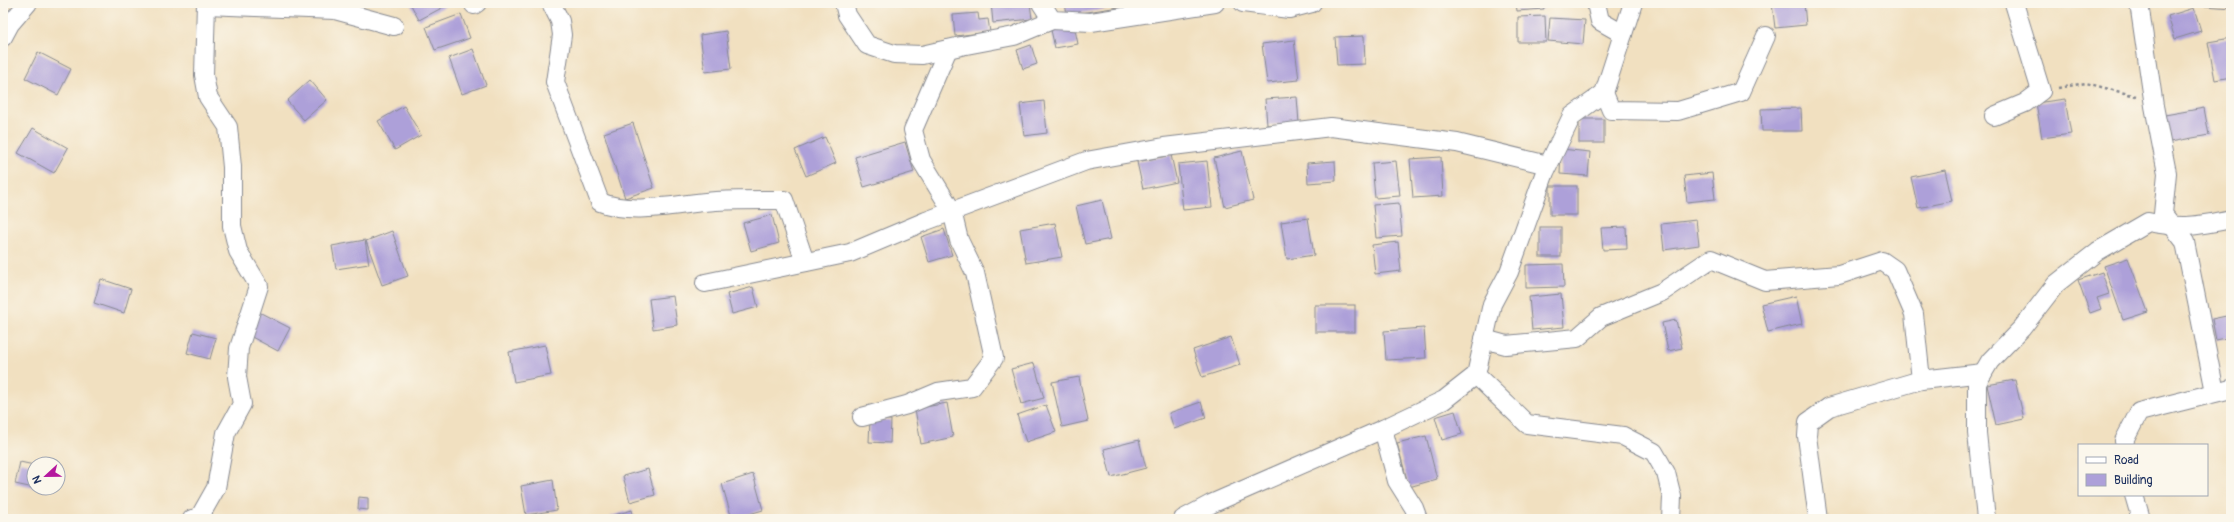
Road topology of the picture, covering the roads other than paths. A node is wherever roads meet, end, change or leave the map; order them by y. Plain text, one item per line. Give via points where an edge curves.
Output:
1 (28, 3) edge
2 (551, 3) edge
3 (844, 3) edge
4 (1041, 3) edge
5 (1216, 3) edge
6 (1243, 3) edge
7 (1312, 3) edge
8 (1596, 3) edge
9 (1633, 3) edge
10 (2014, 3) edge
11 (2139, 3) edge
12 (206, 4) edge
13 (1052, 20) junction
14 (394, 26) dead end
15 (1623, 34) junction
16 (1766, 36) dead end
17 (3, 37) edge
18 (948, 49) junction
19 (1604, 93) junction
20 (1994, 116) dead end
21 (1548, 165) junction
22 (952, 211) junction
23 (2231, 219) edge
24 (2173, 227) junction
25 (805, 262) junction
26 (705, 283) dead end
27 (1484, 340) junction
28 (1983, 373) junction
29 (1476, 375) junction
30 (1921, 380) junction
31 (2223, 390) edge
32 (862, 417) dead end
33 (1383, 429) junction
34 (2125, 444) edge
35 (2134, 496) edge
36 (192, 519) edge
37 (1183, 519) edge
38 (1418, 519) edge
39 (1670, 519) edge
40 (1818, 519) edge
41 (1986, 519) edge
42 (2141, 519) edge

1 - 17 street via 10,24
2 - 25 street via 560,21 562,35 556,82 600,202 614,208 673,207 715,201 784,200
3 - 18 street via 847,15 867,45 894,54 922,55
4 - 13 street
5 - 13 street via 1091,22
6 - 7 street via 1289,9
8 - 15 street via 1600,21
9 - 15 street
10 - 20 street via 2041,91 2025,102
11 - 24 street via 2167,173 2163,214
12 - 14 street via 335,10
12 - 36 street via 204,76 208,97 228,127 232,166 232,226 238,251 259,286 239,348 237,377 242,404 226,433 216,488 199,518
13 - 18 street via 1014,36
15 - 19 street
16 - 19 street via 1741,92 1678,111 1611,110
18 - 22 street via 914,130 921,160
19 - 21 street via 1572,116
21 - 22 street via 1457,143 1331,126 1237,140 1164,147 1086,161
21 - 27 street via 1509,272 1492,304
22 - 25 street via 850,253
22 - 32 street via 959,240 975,273 994,358 972,387 938,392 908,405
23 - 24 street via 2191,227
24 - 28 street via 2148,222 2098,251 2056,284 2022,328 1990,361
24 - 31 street via 2185,242
25 - 26 street
27 - 29 street
27 - 30 street via 1506,345 1577,338 1601,316 1662,292 1711,259 1765,281 1839,276 1882,261 1895,270 1914,314
28 - 30 street
28 - 41 street via 1977,383 1977,433
29 - 33 street via 1444,400
29 - 39 street via 1527,424 1623,436 1654,452 1666,473 1672,497
30 - 40 street via 1829,407 1808,422 1807,436
31 - 34 street via 2138,412
33 - 37 street via 1211,504
33 - 38 street via 1397,481
35 - 42 street

